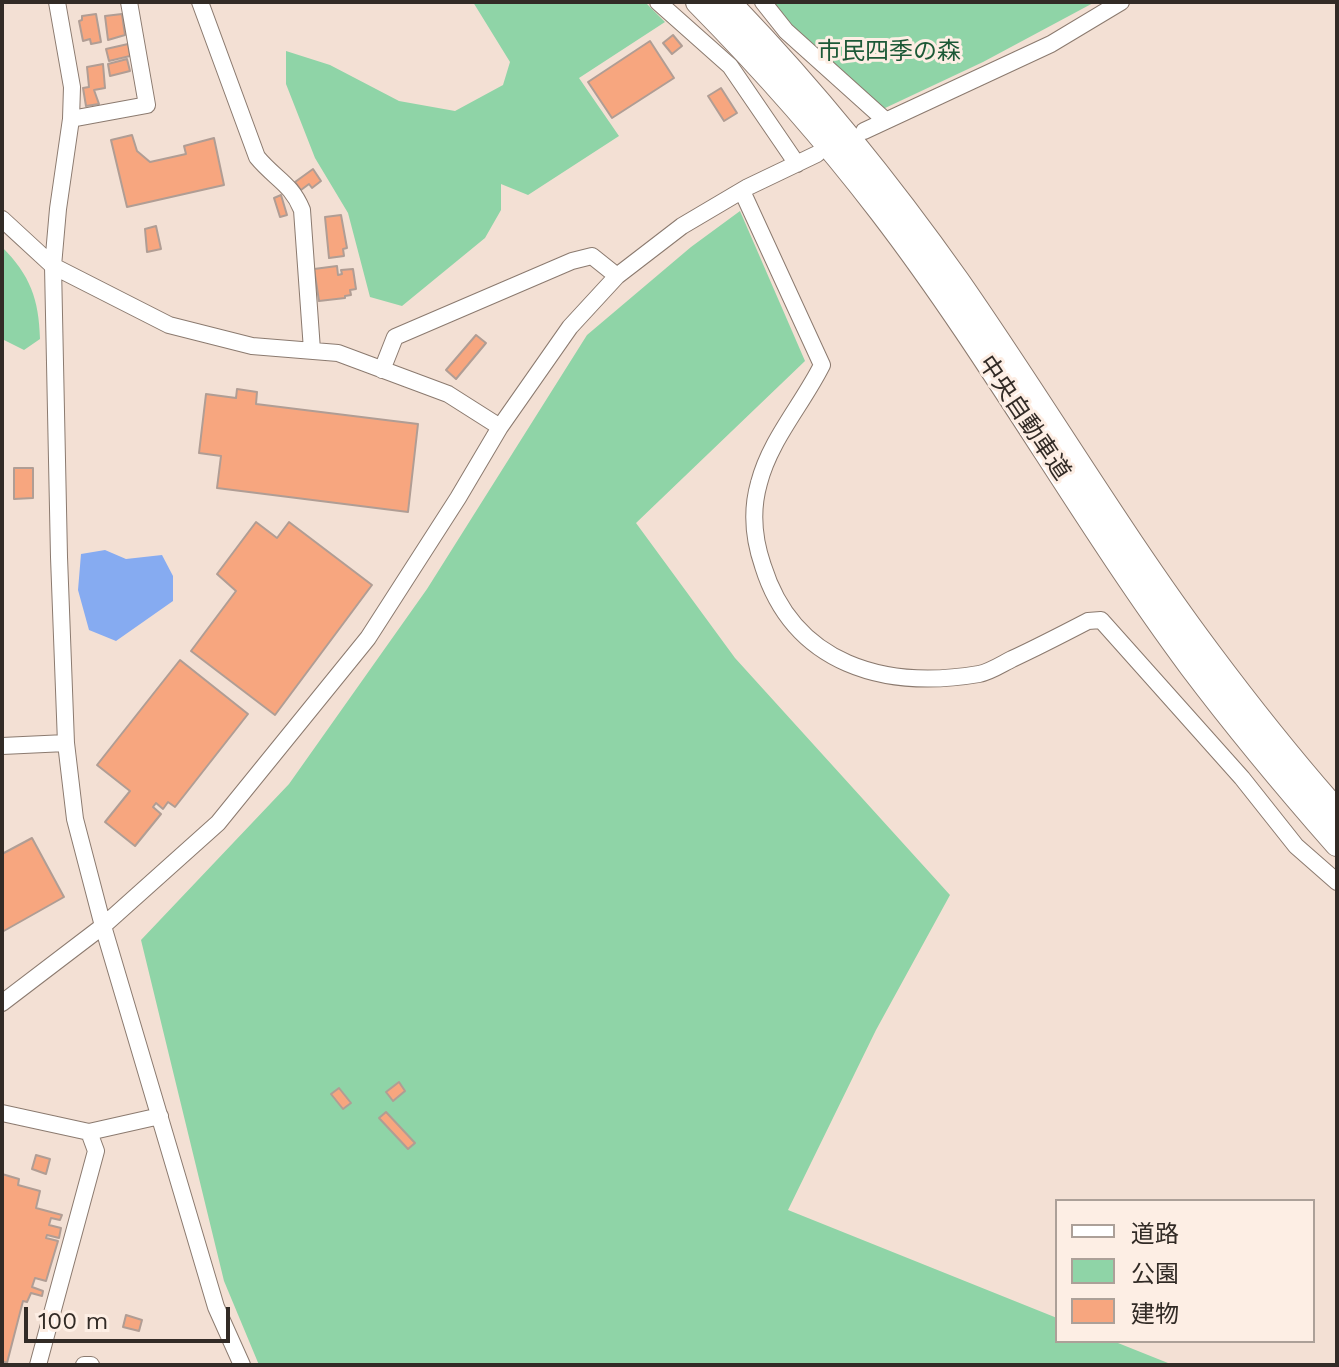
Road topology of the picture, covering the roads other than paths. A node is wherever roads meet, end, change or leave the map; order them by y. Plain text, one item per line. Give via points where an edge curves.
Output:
1 (57, 2) edge
2 (129, 2) edge
3 (200, 2) edge
4 (658, 2) edge
5 (698, 2) edge
6 (728, 2) edge
7 (763, 2) edge
8 (1121, 2) edge
9 (1101, 7) edge
10 (71, 119) junction
11 (885, 120) junction
12 (864, 131) dead end
13 (817, 154) dead end
14 (797, 164) junction
15 (742, 191) junction
16 (2, 219) edge
17 (53, 266) junction
18 (617, 276) junction
19 (312, 350) junction
20 (382, 370) junction
21 (500, 427) junction
22 (66, 743) junction
23 (2, 746) edge
24 (1337, 812) edge
25 (1337, 844) edge
26 (1337, 882) edge
27 (103, 926) junction
28 (2, 1003) edge
29 (2, 1113) edge
30 (160, 1116) junction
31 (89, 1132) junction
32 (38, 1365) edge
33 (84, 1365) edge
34 (91, 1365) edge
35 (242, 1365) edge

1 - 10 street via 72,87
2 - 10 street via 147,105
3 - 19 street via 257,157 295,192 302,210
4 - 14 street via 730,66
5 - 25 highway, 中央自動車道 via 823,137 883,213 1190,665
6 - 24 highway, 中央自動車道 via 899,201 1207,652
7 - 11 street via 786,31
8 - 9 street
9 - 11 street via 1007,66
10 - 17 street
11 - 12 street
13 - 14 street
14 - 15 street
15 - 18 street via 682,226
15 - 26 street via 822,365 769,455 755,517 755,542 770,589 806,639 866,671 946,677 983,673 1088,621 1101,620 1296,846
16 - 17 street
17 - 19 street via 169,325 252,346
17 - 22 street
18 - 20 street via 592,256 572,261 395,337
18 - 21 street via 570,327
19 - 20 street via 338,353
20 - 21 street via 448,394
21 - 27 street via 368,638 218,823
22 - 23 street
22 - 27 street via 75,819
27 - 28 street
27 - 30 street
29 - 31 street
30 - 31 street
30 - 35 street via 216,1307
31 - 32 street via 96,1151
33 - 34 street

